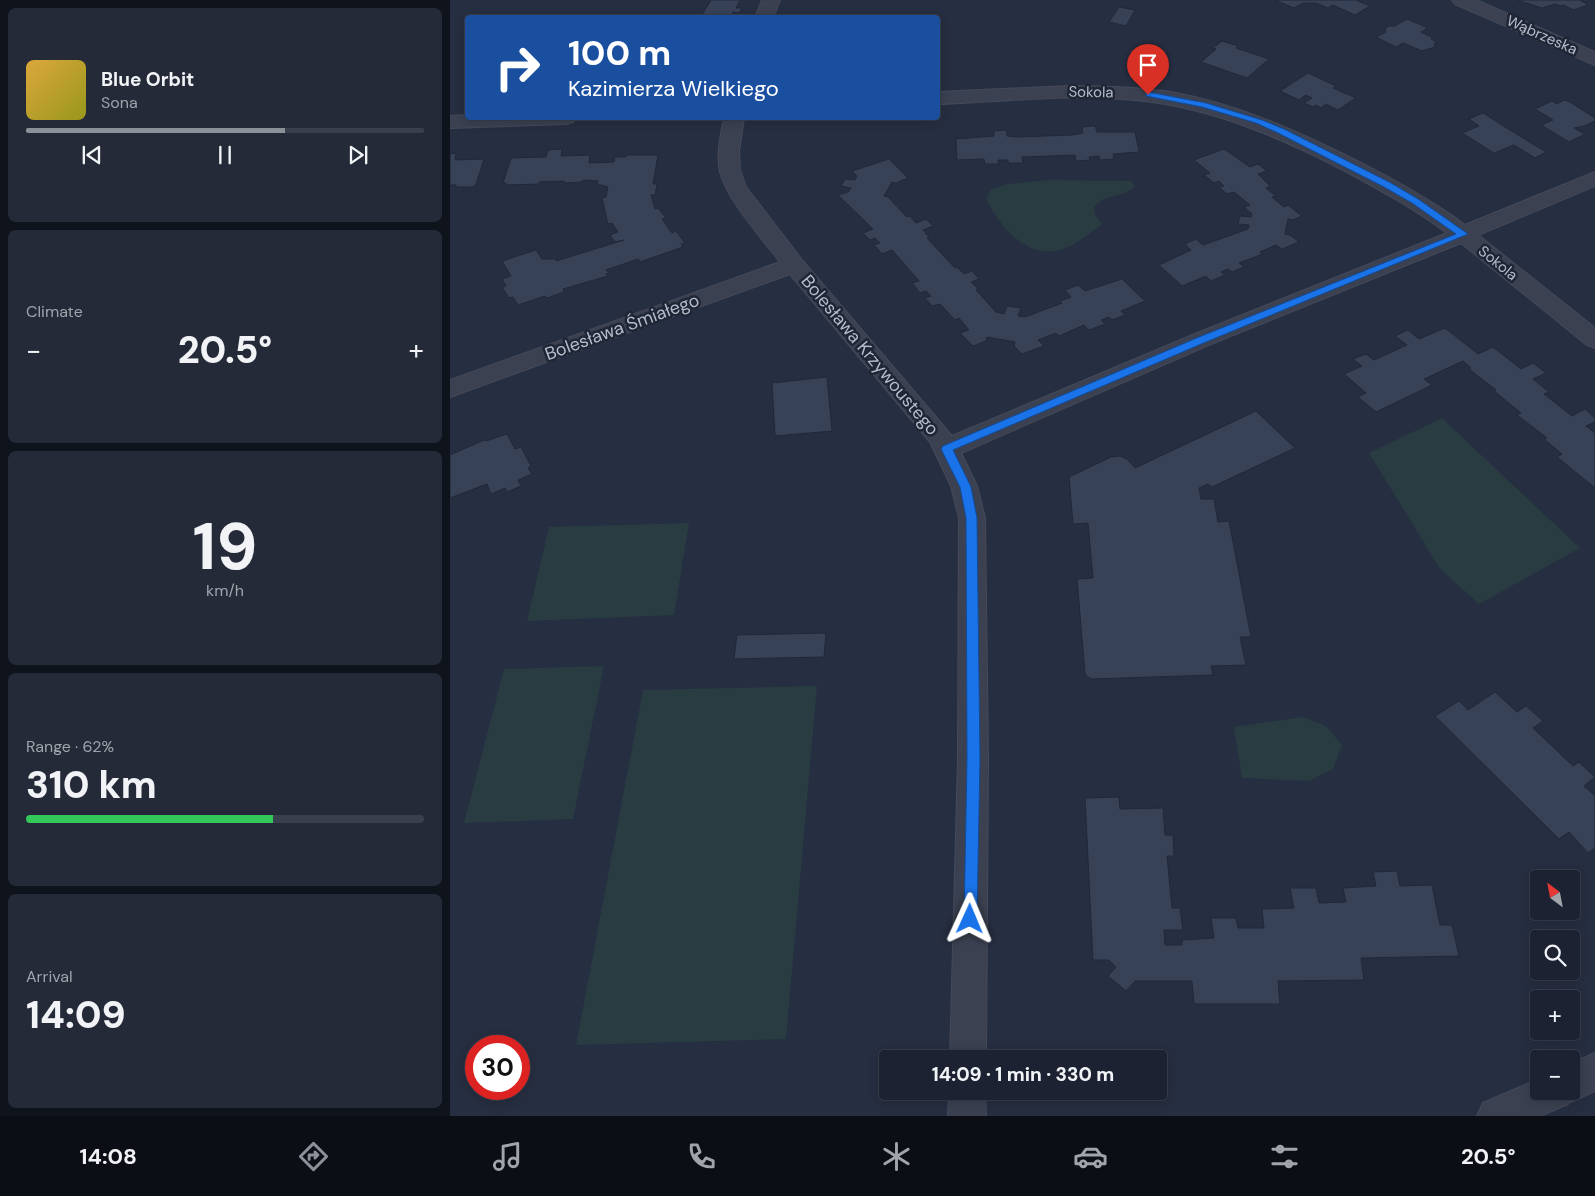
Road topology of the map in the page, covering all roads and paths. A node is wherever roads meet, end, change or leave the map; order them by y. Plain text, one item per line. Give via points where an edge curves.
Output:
1 (771, 0) edge
2 (1461, 0) edge
3 (765, 15) edge
4 (1595, 59) edge
5 (940, 98) edge
6 (508, 120) edge
7 (734, 120) edge
8 (450, 122) edge
9 (1595, 178) edge
10 (1463, 234) junction
11 (794, 266) junction
12 (1595, 340) edge
13 (450, 389) edge
14 (946, 449) junction
15 (968, 1050) edge
16 (1595, 1071) edge
17 (1580, 1079) edge
18 (967, 1100) edge
19 (1534, 1100) edge
20 (967, 1116) edge
21 (1496, 1116) edge

1 - 3 street
2 - 4 street, Wąbrzeska
5 - 10 street, Sokola via 1094,91 1148,95 1203,105 1259,122 1301,140 1401,193
6 - 8 street
7 - 11 street, Bolesława Krzywoustego via 729,151 730,170 736,188
9 - 10 street
10 - 12 street, Sokola
10 - 14 street via 1203,339
11 - 13 street, Bolesława Śmiałego
11 - 14 street, Bolesława Krzywoustego via 921,413
14 - 15 street, Bolesława Krzywoustego via 966,487 972,518 974,759
16 - 17 street
18 - 20 street
19 - 21 street

